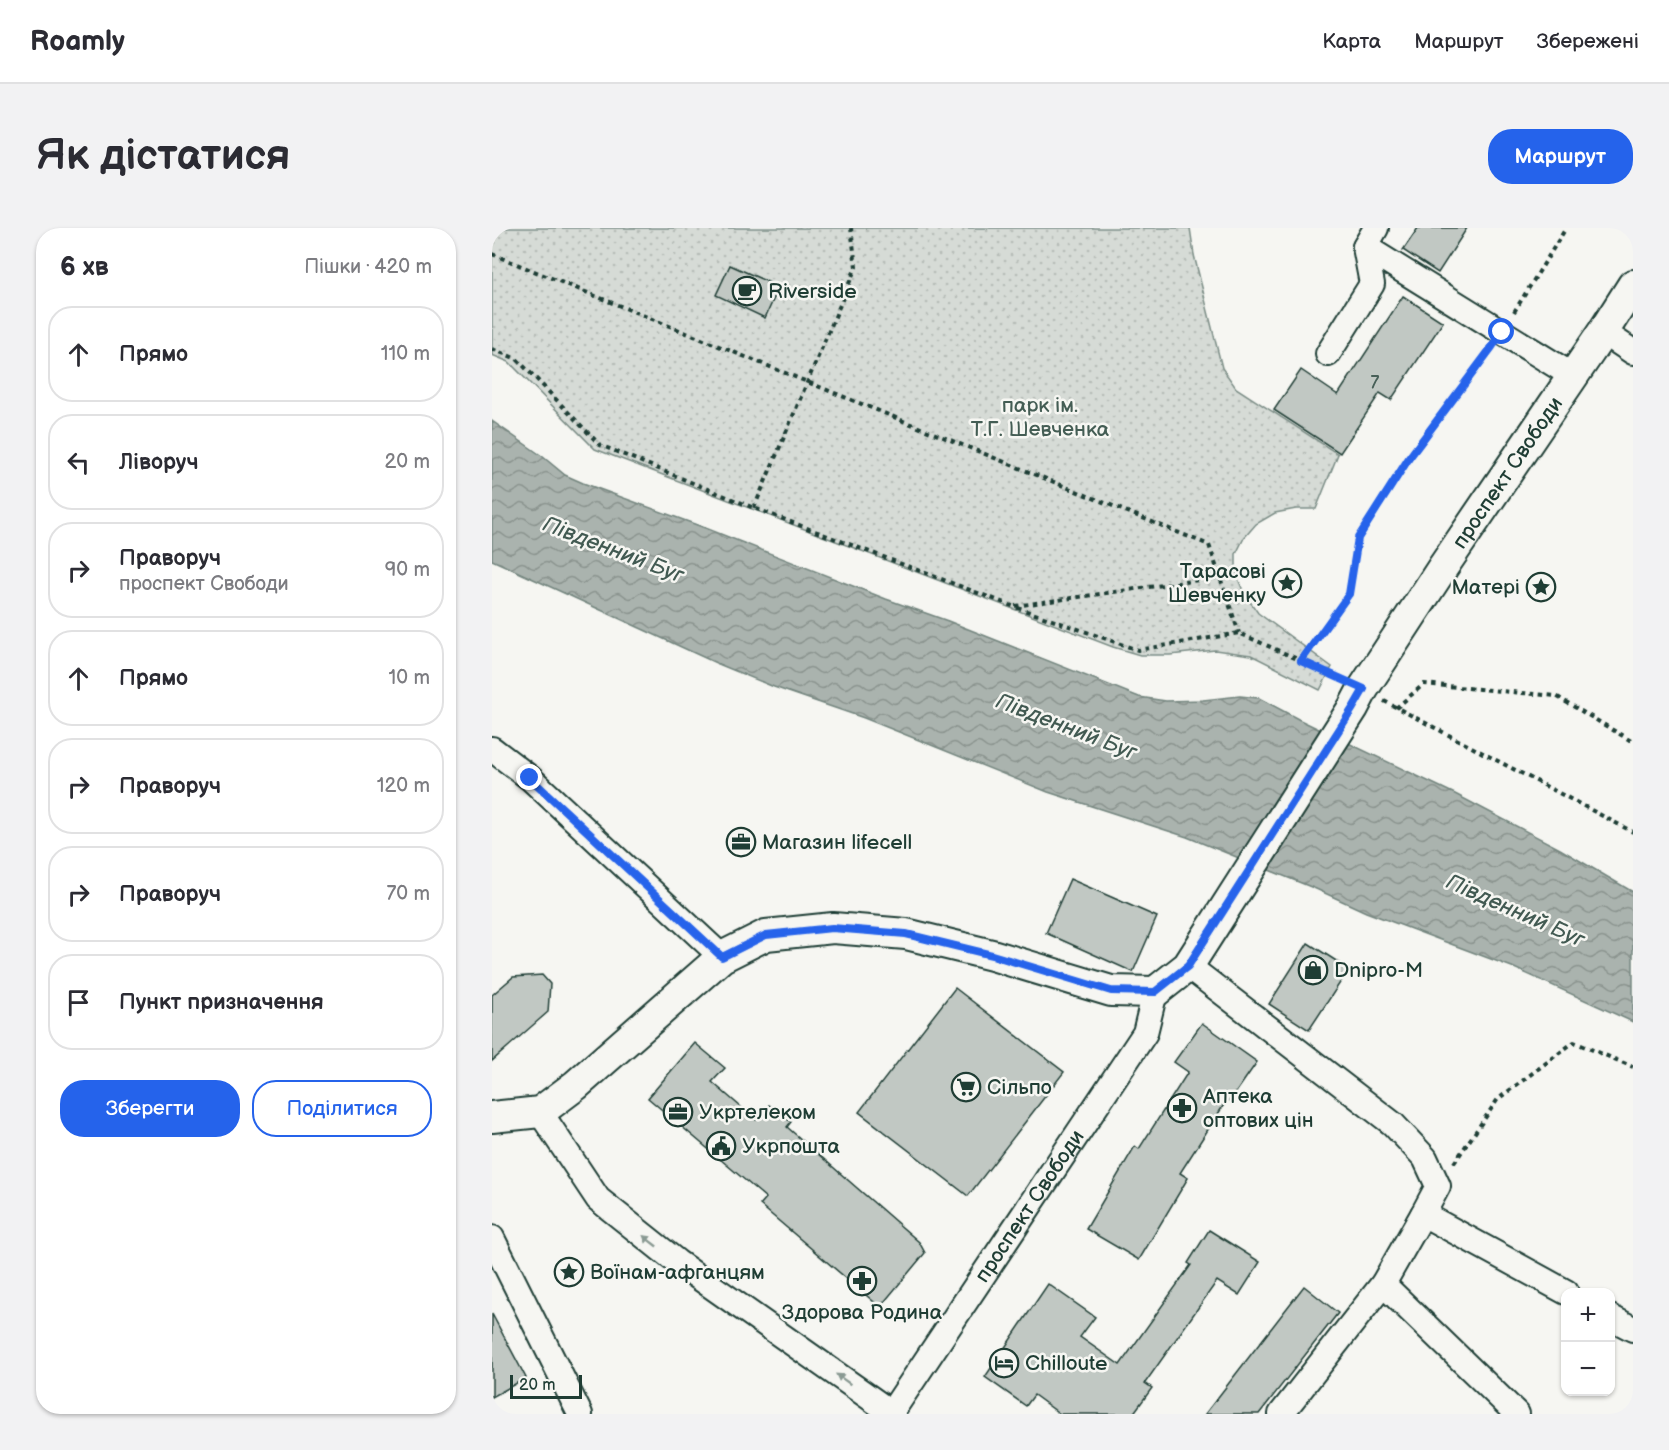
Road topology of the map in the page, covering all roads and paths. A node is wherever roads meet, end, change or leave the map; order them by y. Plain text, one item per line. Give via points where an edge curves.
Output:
1 (851, 228) edge
2 (1566, 228) edge
3 (1371, 238) edge
4 (492, 254) edge
5 (1633, 285) edge
6 (1502, 332) junction
7 (1603, 332) junction
8 (492, 349) edge
9 (1633, 352) edge
10 (1328, 354) dead end
11 (1574, 376) junction
12 (808, 382) junction
13 (754, 508) junction
14 (1220, 577) junction
15 (1015, 607) junction
16 (1239, 633) junction
17 (1301, 661) junction
18 (1358, 698) junction
19 (1633, 742) edge
20 (492, 749) edge
21 (1633, 832) edge
22 (722, 957) junction
23 (1188, 966) junction
24 (1155, 992) junction
25 (1633, 1067) edge
26 (540, 1112) junction
27 (492, 1117) edge
28 (1438, 1186) junction
29 (1423, 1215) junction
30 (492, 1238) edge
31 (1383, 1284) junction
32 (1561, 1290) edge
33 (1615, 1319) edge
34 (1633, 1329) edge
35 (892, 1413) edge
36 (580, 1414) edge
37 (1281, 1414) edge
38 (1517, 1414) edge

1 - 12 path via 856,267
2 - 6 path
3 - 6 street
3 - 10 street via 1372,284
4 - 12 path
5 - 7 main road, проспект Свободи
6 - 11 street
6 - 17 path via 1409,458 1358,538 1349,594
7 - 9 street
7 - 11 main road, проспект Свободи
8 - 13 path via 516,359 600,445
11 - 18 main road, проспект Свободи
12 - 13 path
12 - 14 path via 1209,545
13 - 15 path
14 - 15 path
14 - 16 path
15 - 16 path via 1138,650
16 - 17 path
17 - 18 path
18 - 23 main road, проспект Свободи
19 - 21 path via 1556,696 1424,684 1396,708
20 - 22 street via 530,778
22 - 24 main road via 766,935 832,928 906,934 1111,991
22 - 26 main road
23 - 24 main road, проспект Свободи
23 - 28 street via 1393,1124 1425,1158
24 - 35 street, проспект Свободи via 1145,1033
25 - 28 path via 1575,1042 1498,1099
26 - 27 main road
35 -> 26 street via 677,1262 598,1199
28 - 29 street
29 - 31 street
29 - 32 street
30 - 36 street
31 - 37 street
31 - 38 street
33 - 34 street

